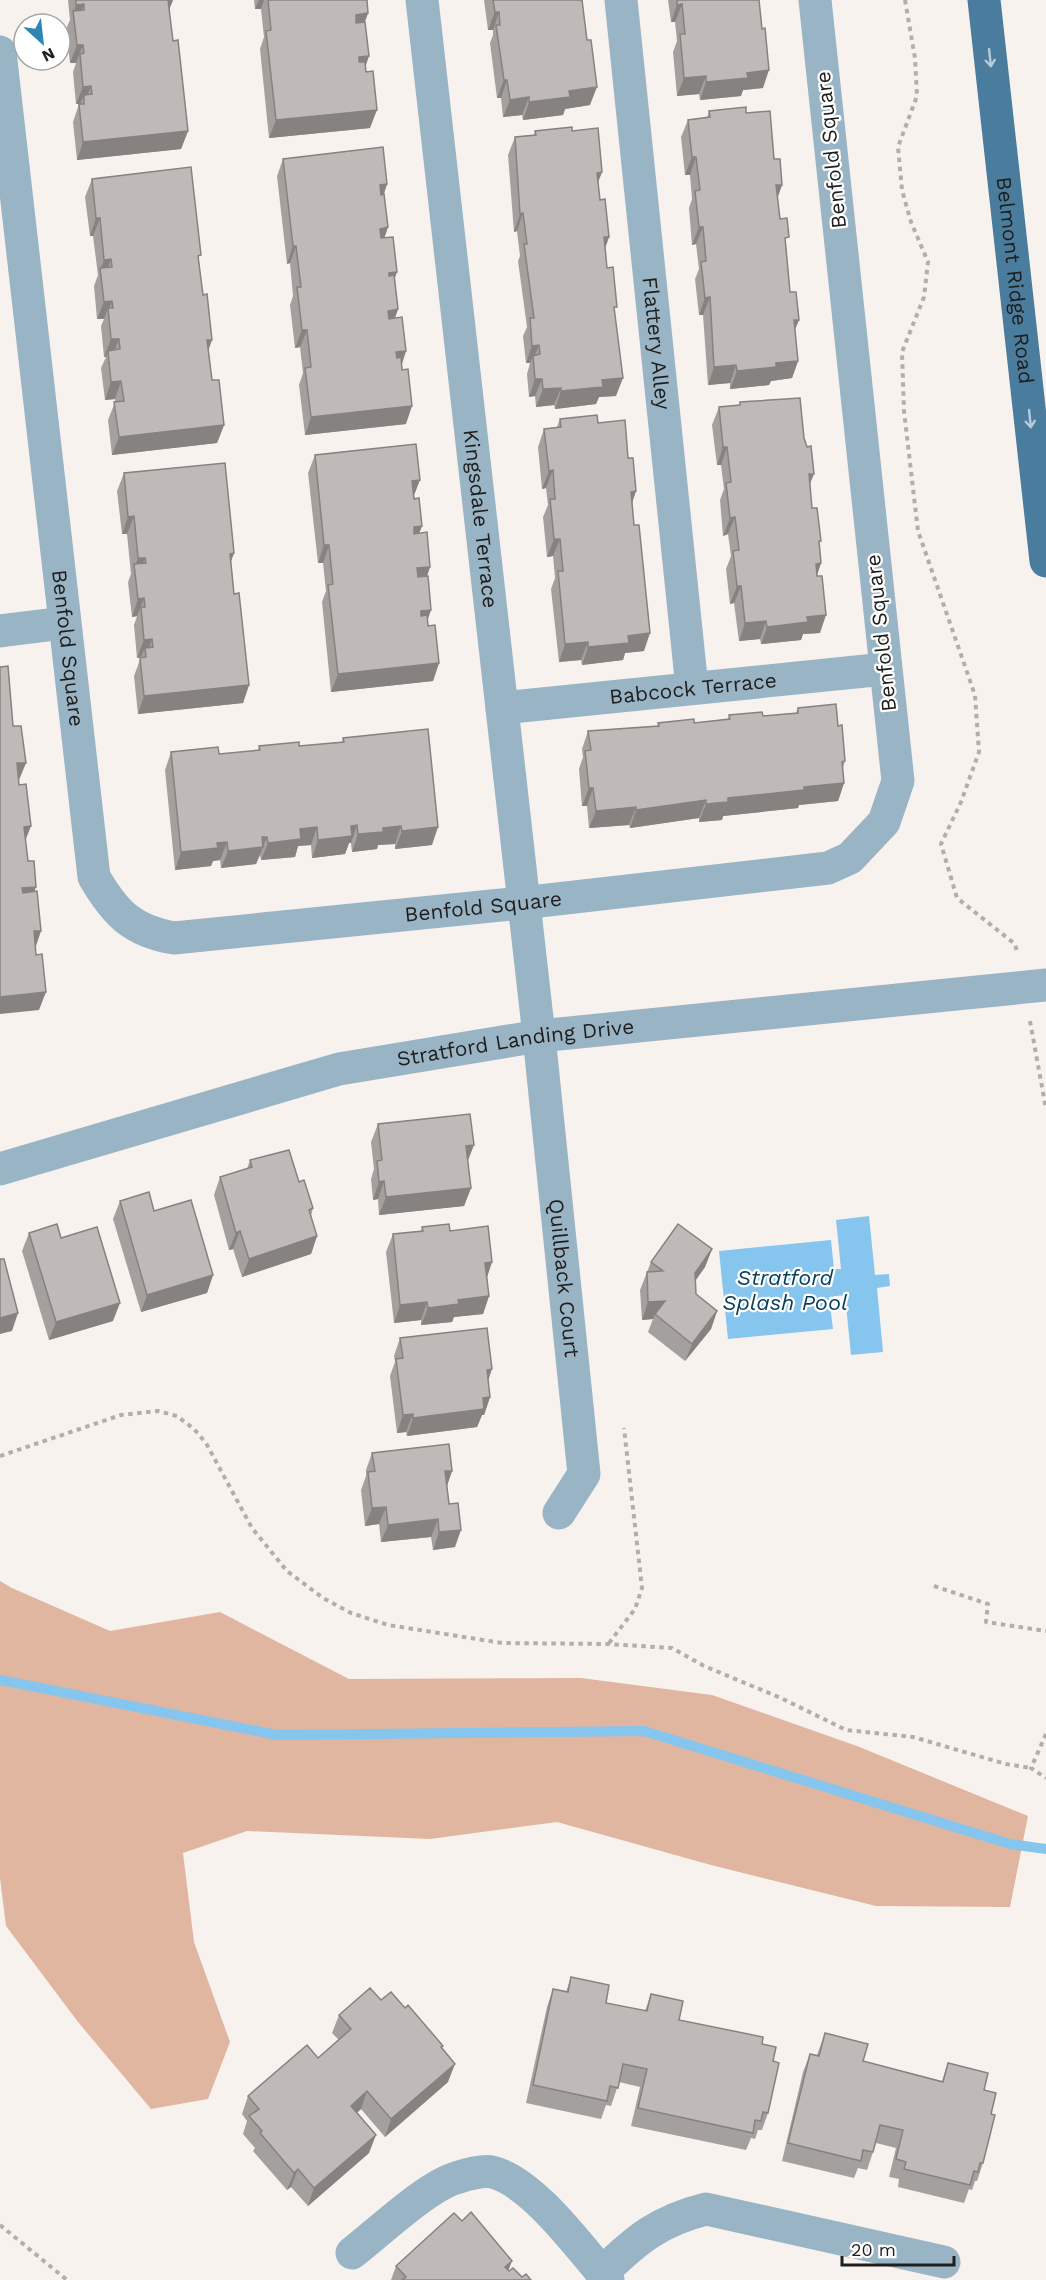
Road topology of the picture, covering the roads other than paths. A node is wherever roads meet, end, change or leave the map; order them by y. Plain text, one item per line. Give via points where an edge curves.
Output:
1 (422, 0) edge
2 (621, 0) edge
3 (815, 0) edge
4 (984, 0) edge
5 (0, 52) edge
6 (1046, 561) edge
7 (64, 623) junction
8 (0, 631) edge
9 (885, 669) junction
10 (692, 688) junction
11 (502, 708) junction
12 (522, 903) junction
13 (1035, 987) edge
14 (539, 1036) junction
15 (0, 1169) edge
16 (559, 1513) dead end
17 (352, 2253) dead end
18 (944, 2262) dead end
19 (899, 2267) edge
20 (605, 2277) edge

1 - 11 street, Kingsdale Terrace
2 - 10 street, Flattery Alley
3 - 9 street, Benfold Square
4 -> 6 main road, Belmont Ridge Road
5 - 7 street, Benfold Square
7 - 8 street
7 - 12 street, Benfold Square via 94,877 109,904 126,920 153,935 174,938
9 - 10 street, Babcock Terrace
9 - 12 street, Benfold Square via 898,781 884,822 850,858 828,868
10 - 11 street, Babcock Terrace
11 - 12 street, Kingsdale Terrace
12 - 14 street, Kingsdale Terrace
13 - 14 street, Stratford Landing Drive
14 - 15 street, Stratford Landing Drive via 339,1069
14 - 16 street, Quillback Court via 584,1474
17 - 20 street via 426,2195 455,2178 489,2171 510,2179 541,2204
18 - 19 street
19 - 20 street via 706,2209 654,2228 628,2248

